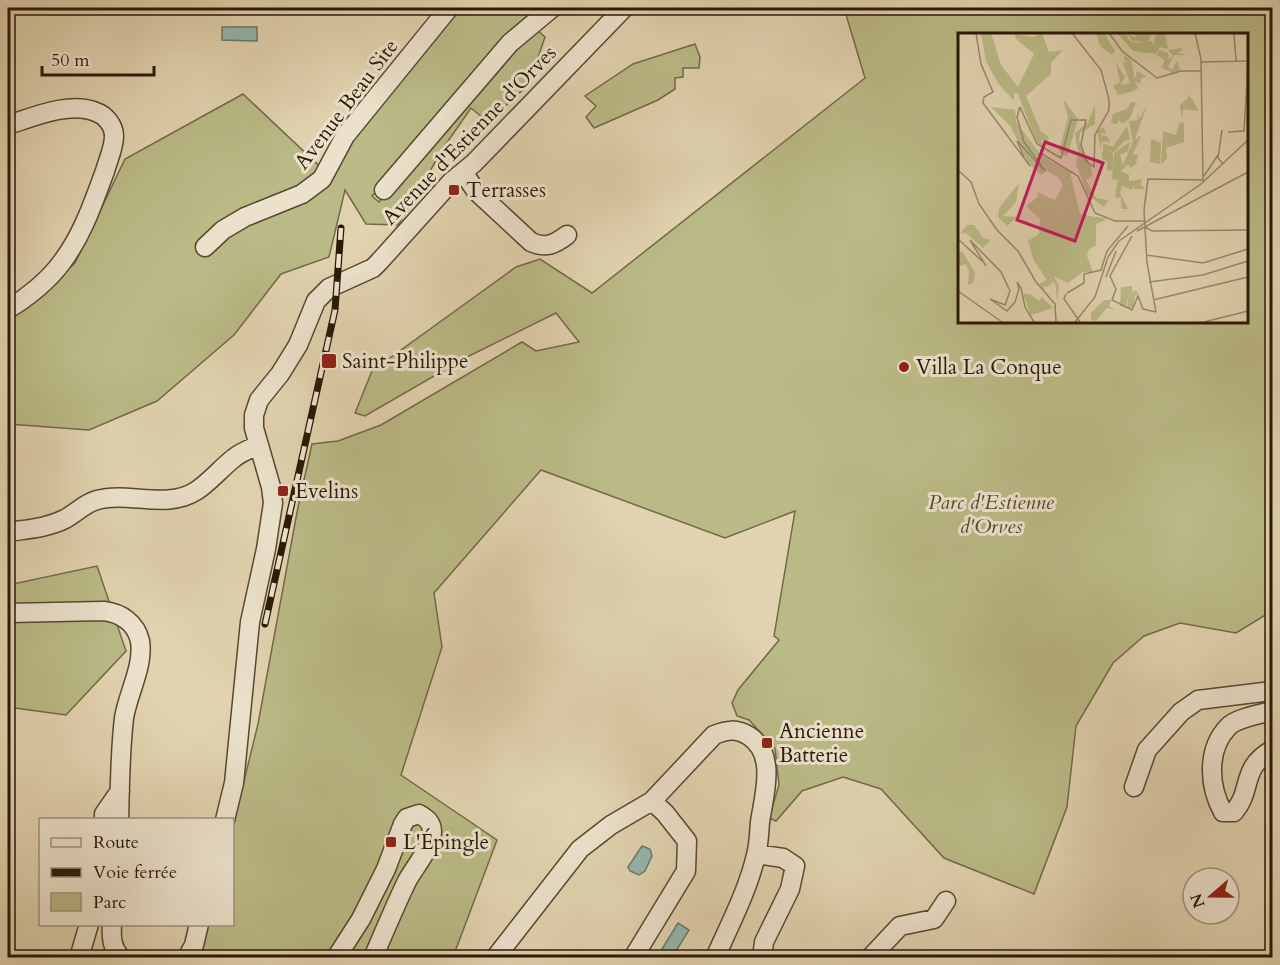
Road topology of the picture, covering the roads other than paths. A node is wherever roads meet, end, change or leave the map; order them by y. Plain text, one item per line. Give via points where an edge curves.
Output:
1 (449, 8) edge
2 (552, 8) edge
3 (613, 11) edge
4 (8, 124) edge
5 (463, 172) junction
6 (384, 190) dead end
7 (567, 235) dead end
8 (205, 247) dead end
9 (8, 309) edge
10 (259, 445) junction
11 (8, 532) edge
12 (8, 613) edge
13 (1272, 691) edge
14 (1272, 711) edge
15 (1272, 750) edge
16 (1134, 787) dead end
17 (120, 791) junction
18 (652, 801) junction
19 (104, 818) edge
20 (119, 818) edge
21 (225, 818) edge
22 (757, 854) junction
23 (946, 902) dead end
24 (88, 926) edge
25 (112, 926) edge
26 (199, 926) edge
27 (79, 957) edge
28 (119, 957) edge
29 (187, 957) edge
30 (336, 957) edge
31 (373, 957) edge
32 (495, 957) edge
33 (633, 957) edge
34 (715, 957) edge
35 (762, 957) edge
36 (870, 957) edge

1 - 8 street, Avenue Beau Site via 345,136 322,178 302,194 223,230
2 - 6 street via 510,44
3 - 5 street, Avenue d'Estienne d'Orves
4 - 9 street via 74,108 87,109 104,116 114,136 94,203 79,236 40,285
5 - 7 street via 476,191 531,242 548,245
5 - 10 street, Avenue d'Estienne d'Orves via 373,268 329,288 316,301 298,345 259,400 254,415
10 - 11 street via 236,456 196,491 176,499 96,500 44,527
10 - 21 street via 271,487 272,517 250,622 234,783
12 - 17 street via 104,611 127,619 136,629 141,654 125,715
13 - 16 street via 1198,700 1181,712 1147,750
14 - 15 street via 1229,726 1216,746 1211,777 1223,812 1234,812 1251,768
17 - 19 street
17 - 20 street
18 - 22 street via 714,735 726,730 745,734 760,748 766,768
18 - 32 street via 580,849
18 - 33 street via 687,841 686,871
22 - 34 street
22 - 35 street via 783,858 795,866 789,889 764,942
23 - 36 street via 934,920 900,926
24 - 27 street
25 - 28 street via 112,942
26 - 29 street
30 - 31 street via 361,919 403,824 419,814 431,825 429,842

